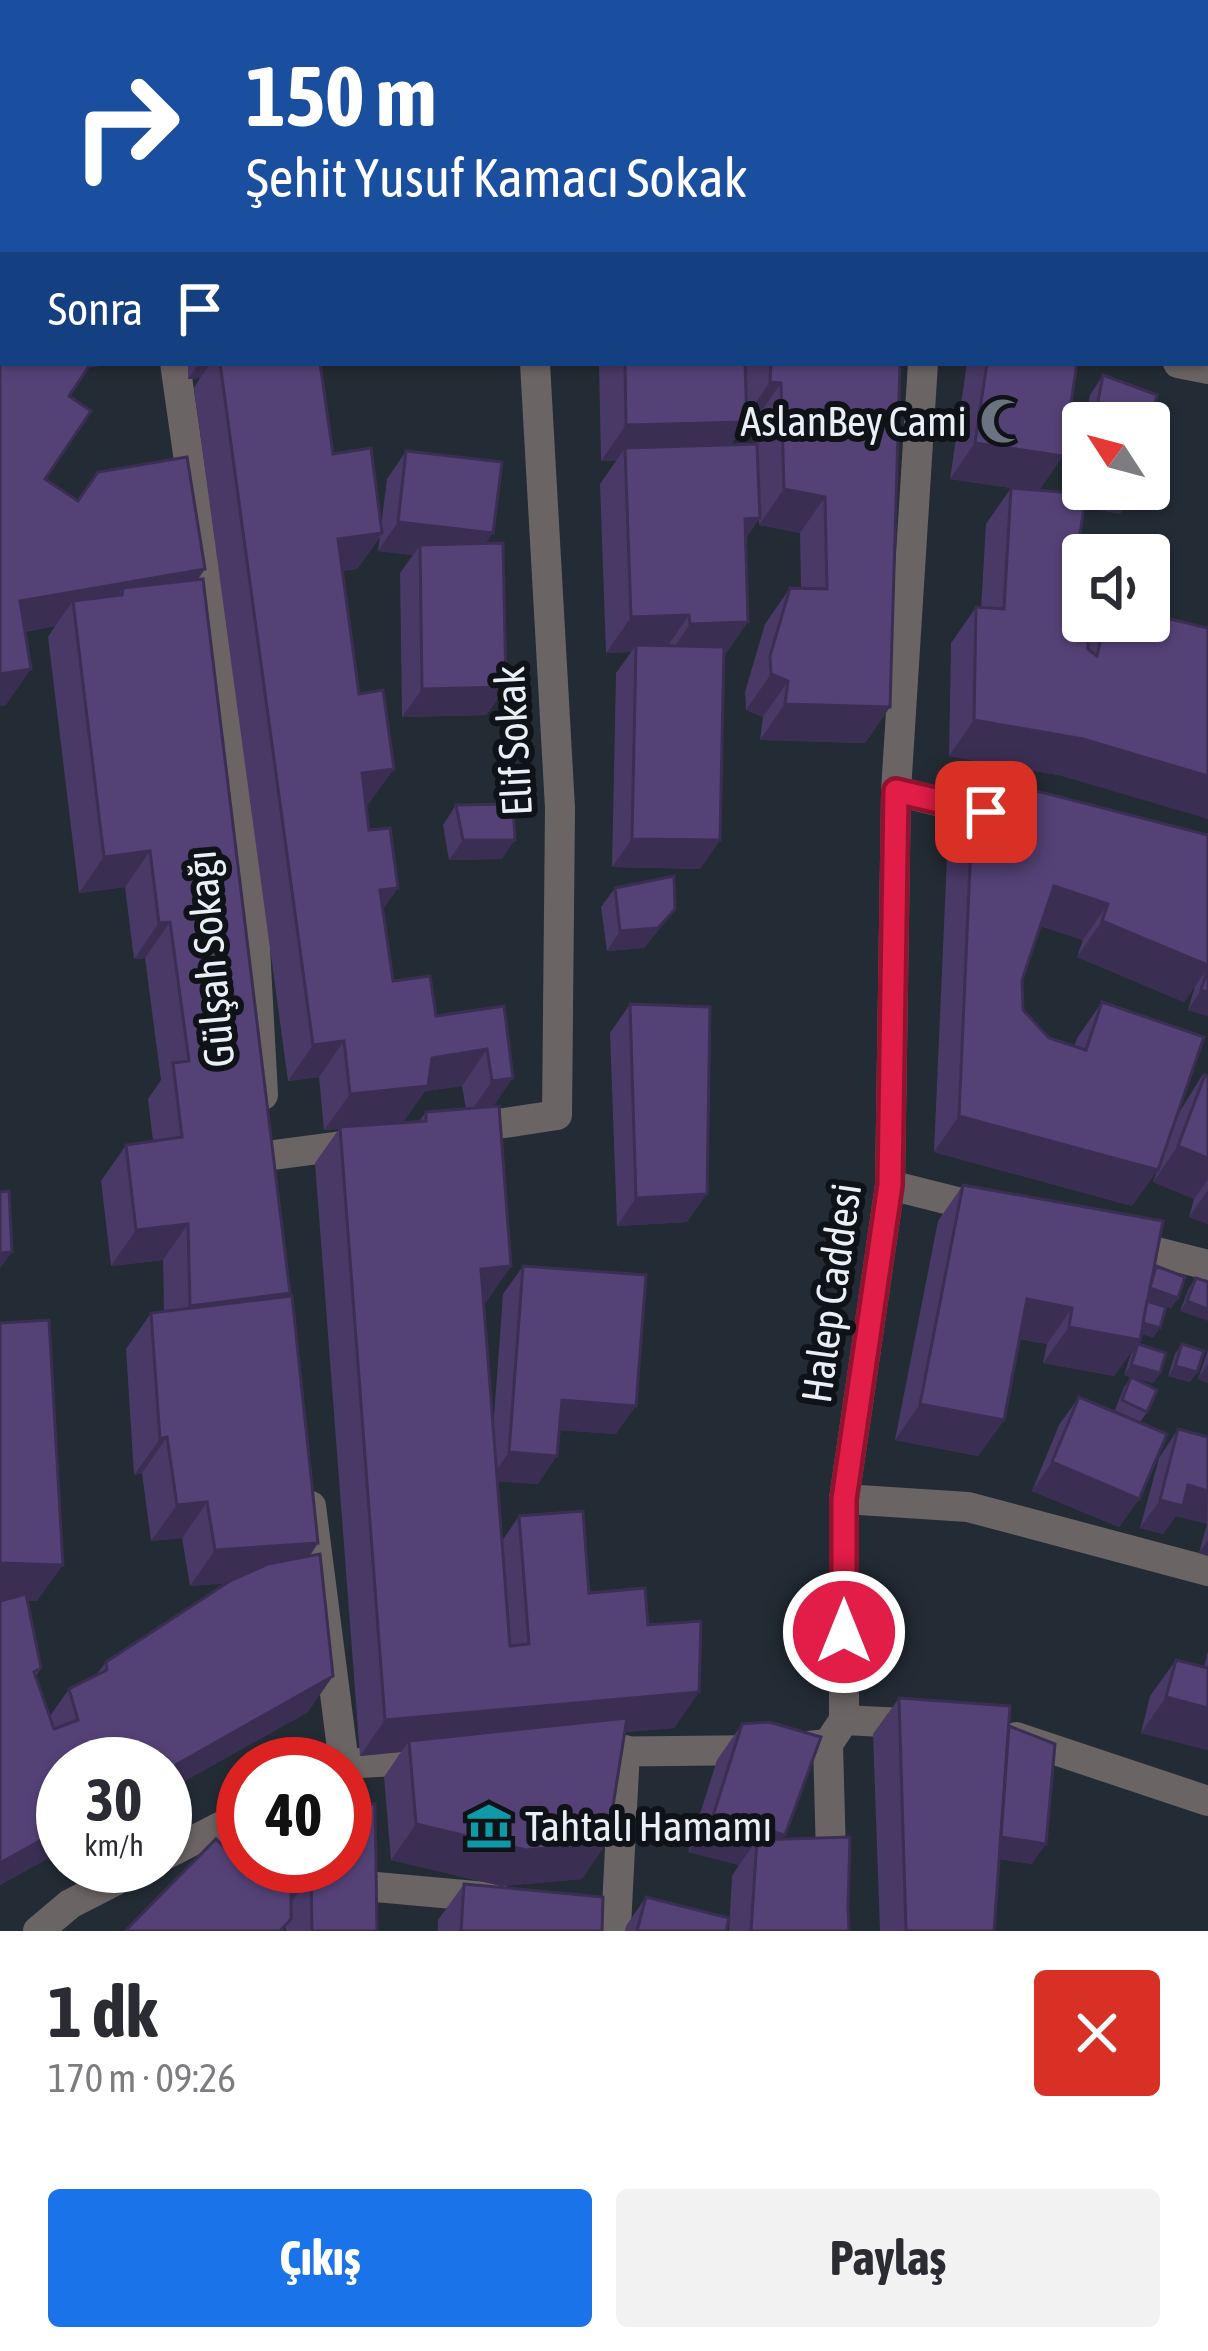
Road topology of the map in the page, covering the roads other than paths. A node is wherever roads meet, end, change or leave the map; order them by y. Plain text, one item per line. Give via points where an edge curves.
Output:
1 (175, 366) edge
2 (535, 366) edge
3 (923, 366) edge
4 (896, 791) junction
5 (1030, 823) edge
6 (441, 1132) edge
7 (396, 1139) edge
8 (890, 1185) junction
9 (1026, 1220) edge
10 (1094, 1237) edge
11 (1208, 1265) edge
12 (308, 1483) edge
13 (844, 1499) junction
14 (1208, 1570) edge
15 (949, 1726) edge
16 (991, 1728) edge
17 (836, 1732) junction
18 (341, 1737) edge
19 (625, 1750) junction
20 (554, 1754) edge
21 (461, 1758) edge
22 (372, 1763) edge
23 (1208, 1801) edge
24 (91, 1893) edge
25 (365, 1893) edge
26 (526, 1906) edge
27 (586, 1924) edge
28 (38, 1931) edge
29 (833, 1931) edge

1 - 7 street, Gülşah Sokağı via 253,910 268,1167
2 - 6 street, Elif Sokak via 560,808 557,1115
3 - 4 street, Halep Caddesi
4 - 5 street
4 - 8 street, Halep Caddesi
8 - 9 street
8 - 13 street, Halep Caddesi
10 - 11 street
12 - 18 street
13 - 14 street via 968,1507
13 - 17 street, Halep Caddesi
15 - 17 street
16 - 23 street
17 - 19 street via 769,1750
17 - 29 street, Halep Caddesi
19 - 20 street
19 - 27 street via 616,1927
21 - 22 street
24 - 28 street
25 - 26 street via 481,1894

